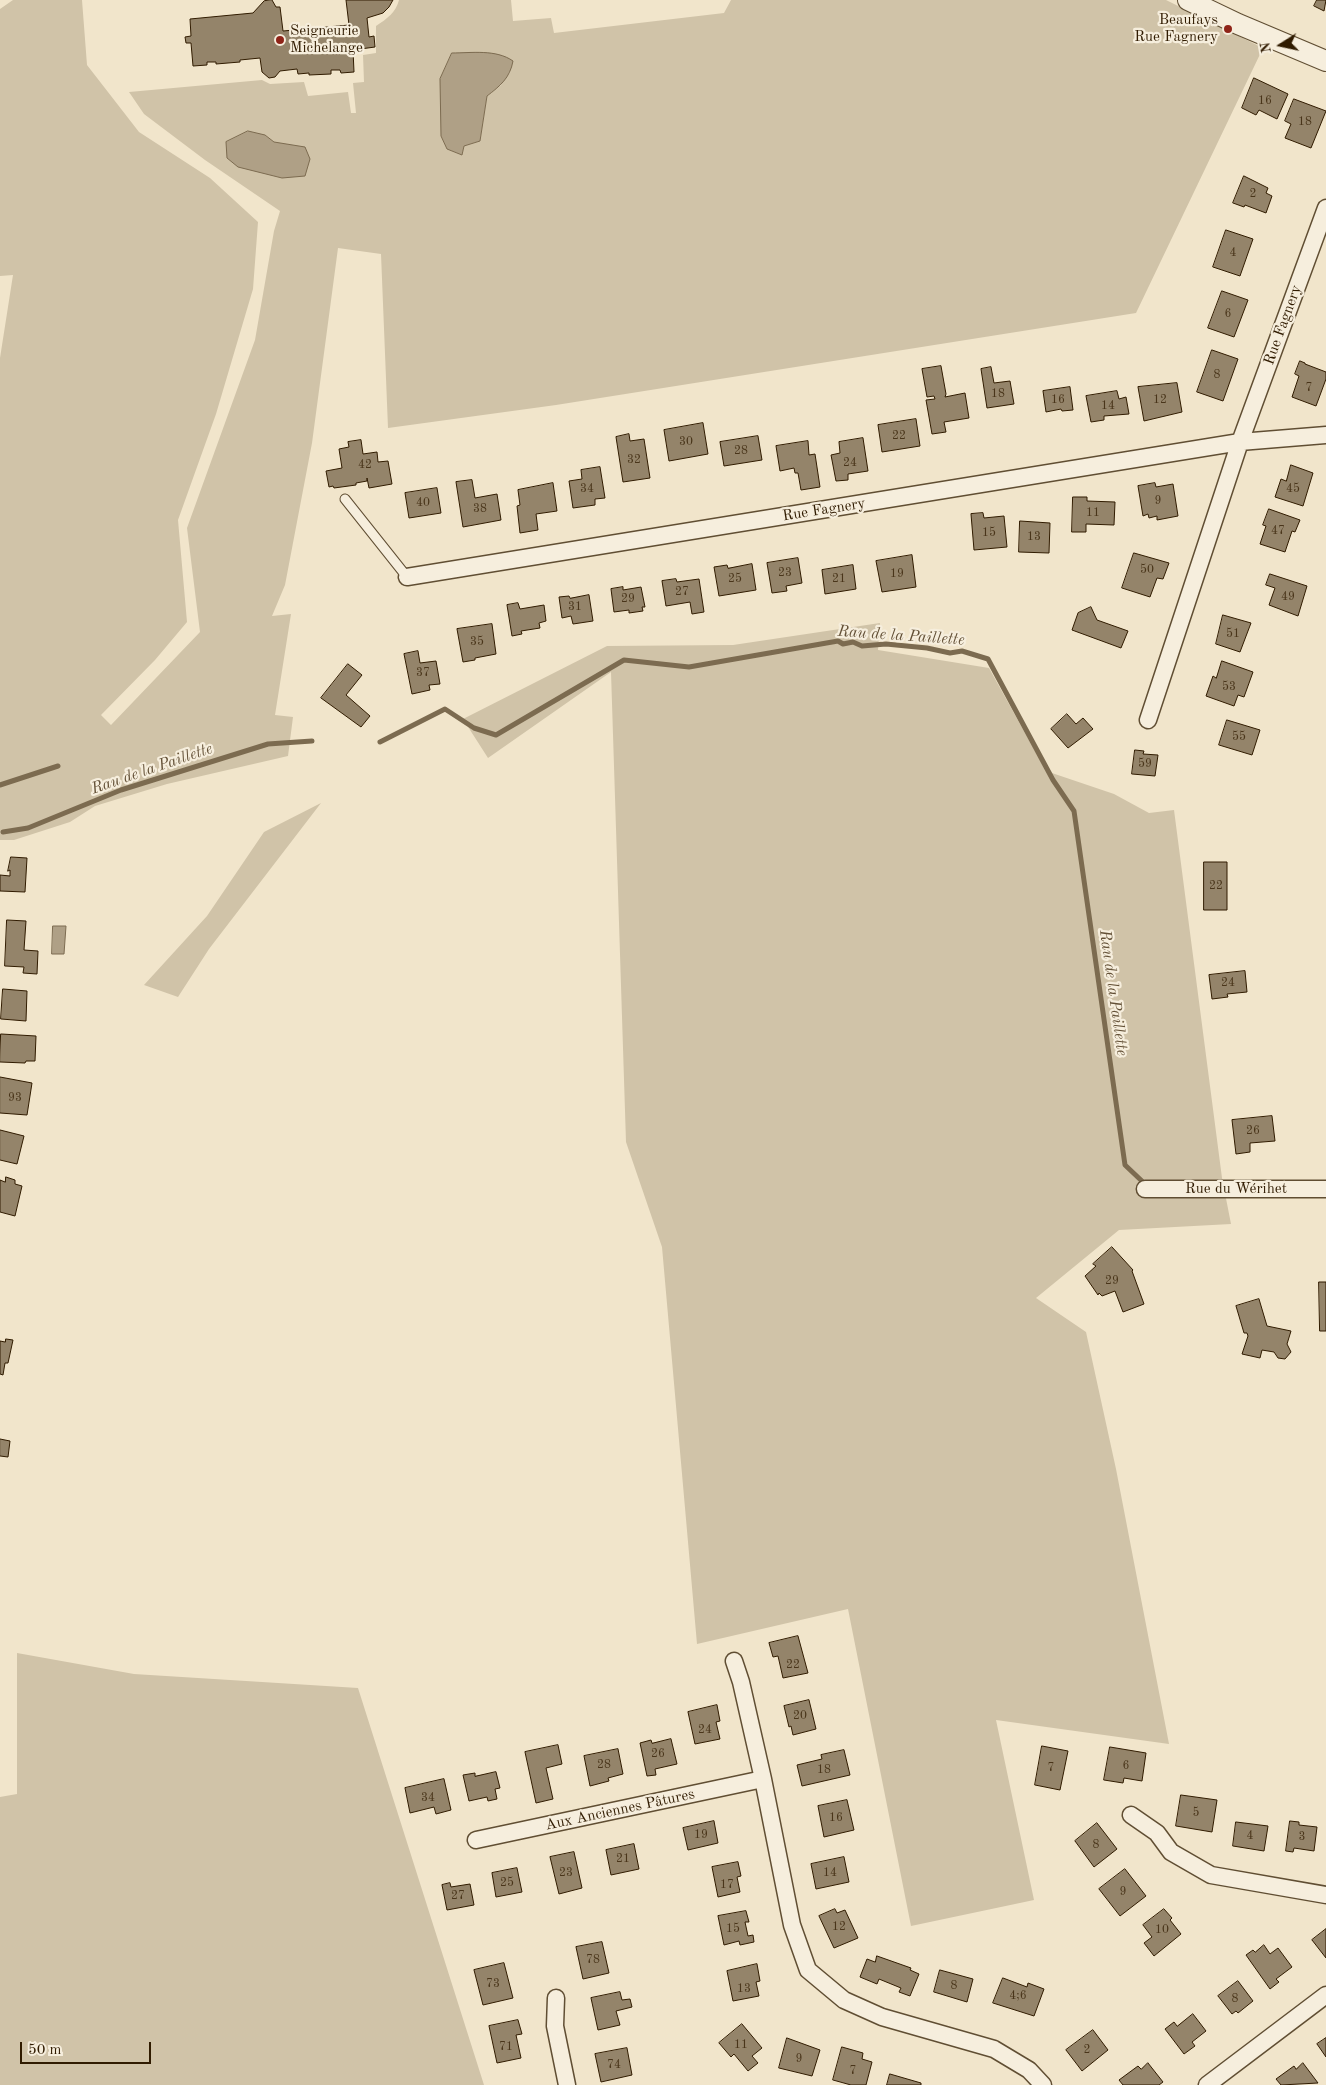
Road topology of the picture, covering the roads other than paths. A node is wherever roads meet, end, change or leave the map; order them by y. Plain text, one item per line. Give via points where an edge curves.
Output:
1 (1188, 0) edge
2 (1326, 60) edge
3 (1326, 208) edge
4 (1326, 435) edge
5 (1240, 442) junction
6 (345, 499) dead end
7 (407, 577) joint
8 (1148, 720) dead end
9 (1145, 1189) dead end
10 (1326, 1189) edge
11 (734, 1661) dead end
12 (762, 1779) junction
13 (1131, 1815) dead end
14 (476, 1840) dead end
15 (1326, 1895) edge
16 (1326, 1995) edge
17 (556, 1998) dead end
18 (567, 2085) edge
19 (1043, 2085) edge
20 (1207, 2085) edge

1 - 2 street
3 - 5 street, Rue Fagnery
4 - 5 street, Rue Fagnery
5 - 7 street, Rue Fagnery
5 - 8 street, Rue Fagnery
6 - 7 lane
9 - 10 street, Rue du Wérihet
11 - 12 street
12 - 14 street, Aux Anciennes Pâtures
12 - 19 street via 792,1925 808,1970 844,2000 882,2017 994,2049 1029,2070
13 - 15 street via 1157,1833 1172,1852 1211,1875
16 - 20 street
17 - 18 street via 555,2026

